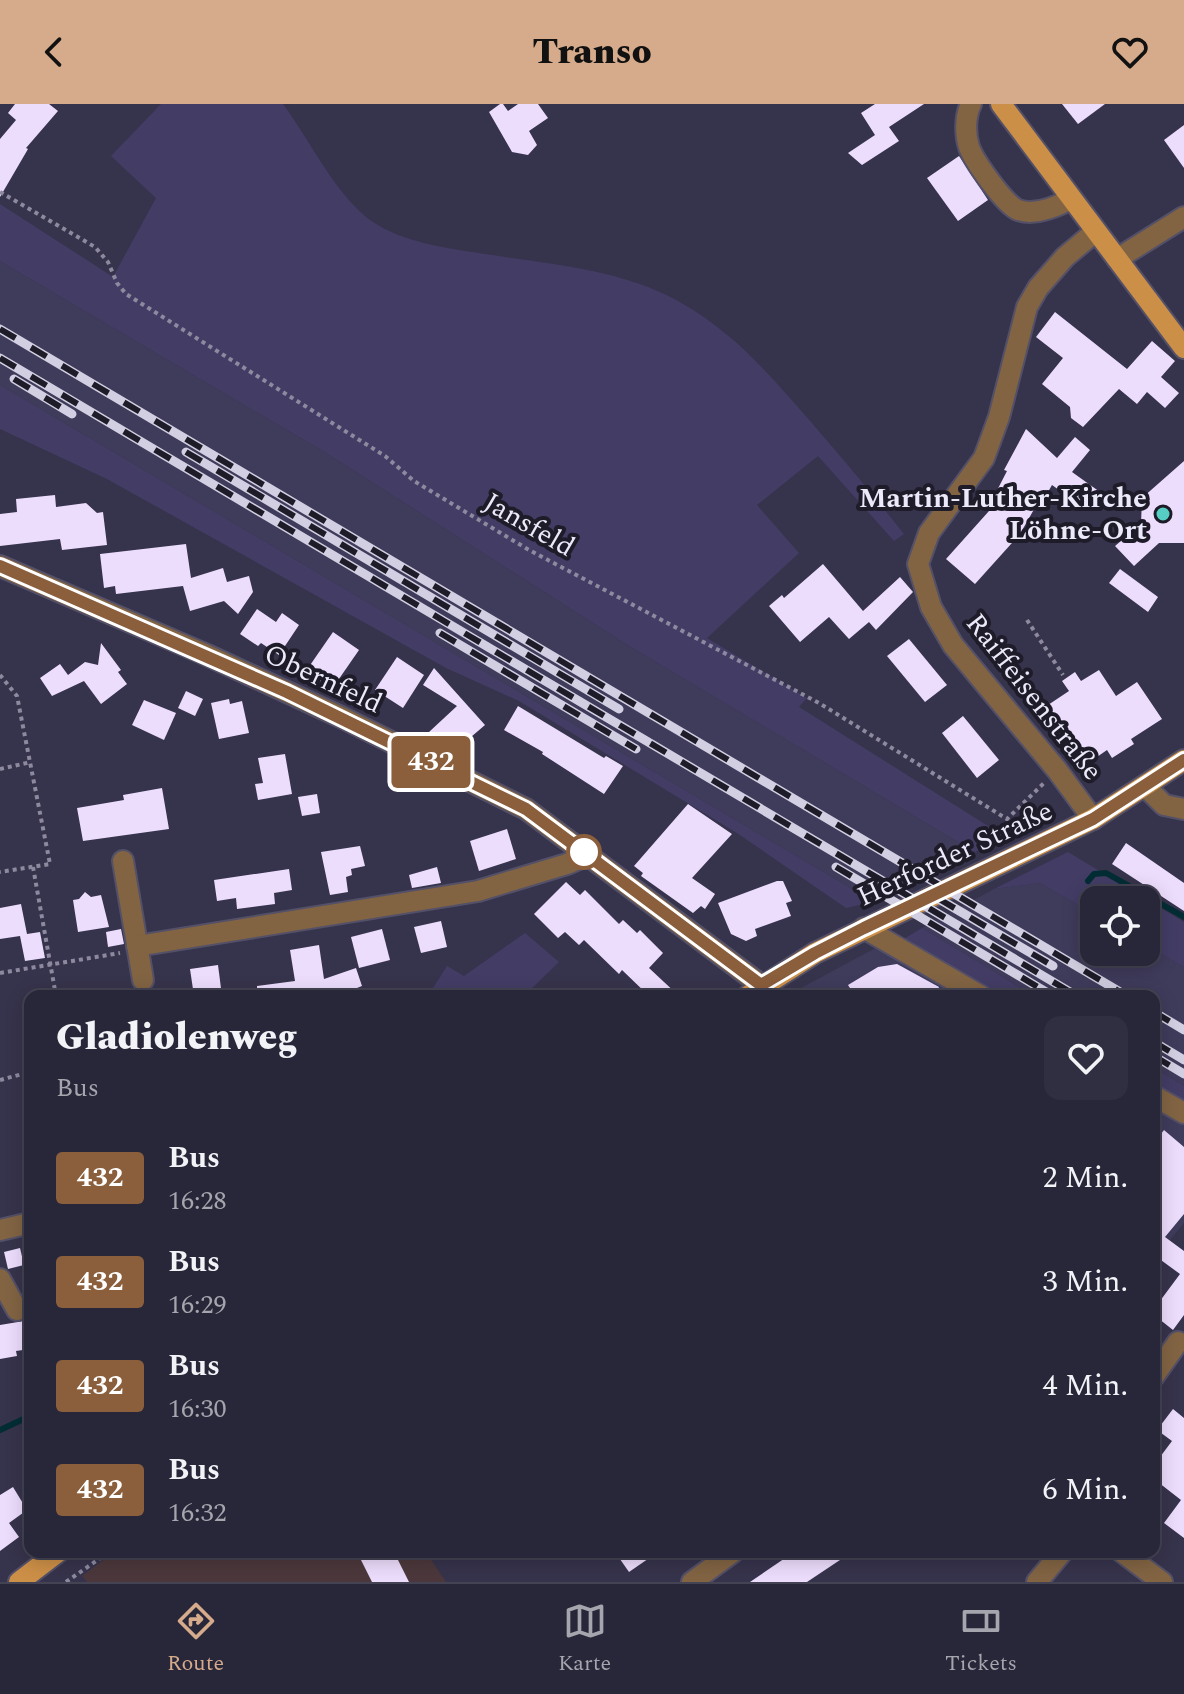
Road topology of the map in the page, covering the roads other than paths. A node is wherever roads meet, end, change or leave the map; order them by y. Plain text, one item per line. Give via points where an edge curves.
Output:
1 (971, 104) edge
2 (1001, 104) edge
3 (1071, 199) junction
4 (1184, 217) edge
5 (1095, 232) junction
6 (1117, 259) junction
7 (1184, 348) edge
8 (0, 566) edge
9 (1184, 760) edge
10 (1145, 786) junction
11 (1184, 809) edge
12 (1093, 819) junction
13 (588, 855) junction
14 (123, 861) dead end
15 (864, 928) junction
16 (137, 946) junction
17 (143, 980) dead end
18 (753, 990) edge
19 (756, 990) edge
20 (971, 990) edge
21 (1160, 1103) edge
22 (1184, 1113) edge
23 (24, 1224) edge
24 (0, 1230) edge
25 (0, 1279) edge
26 (16, 1310) edge
27 (1178, 1342) dead end
28 (1160, 1368) edge
29 (50, 1558) edge
30 (725, 1558) edge
31 (1057, 1558) edge
32 (1130, 1558) edge
33 (19, 1582) edge
34 (692, 1582) edge
35 (1037, 1582) edge
36 (1162, 1582) edge

1 - 3 street via 969,148 1007,203 1020,211 1039,211
2 - 3 main road
3 - 5 main road
4 - 6 street
5 - 6 main road
5 - 12 street, Raiffeisenstraße via 1065,257 1027,307 984,458 929,533 918,564 931,607 953,645
6 - 7 main road
8 - 13 street, Obernfeld via 341,717 526,809
9 - 10 main road, Herforder Straße
10 - 11 street, Raiffeisenstraße via 1164,805
10 - 12 main road, Herforder Straße
12 - 15 main road, Herforder Straße
13 - 16 street via 478,891
13 - 18 street, Obernfeld
14 - 16 street
15 - 19 main road, Herforder Straße
15 - 20 street
16 - 17 street
21 - 22 street
23 - 24 street
25 - 26 street
27 - 28 street
29 - 33 main road
30 - 34 street
31 - 35 street
32 - 36 street

